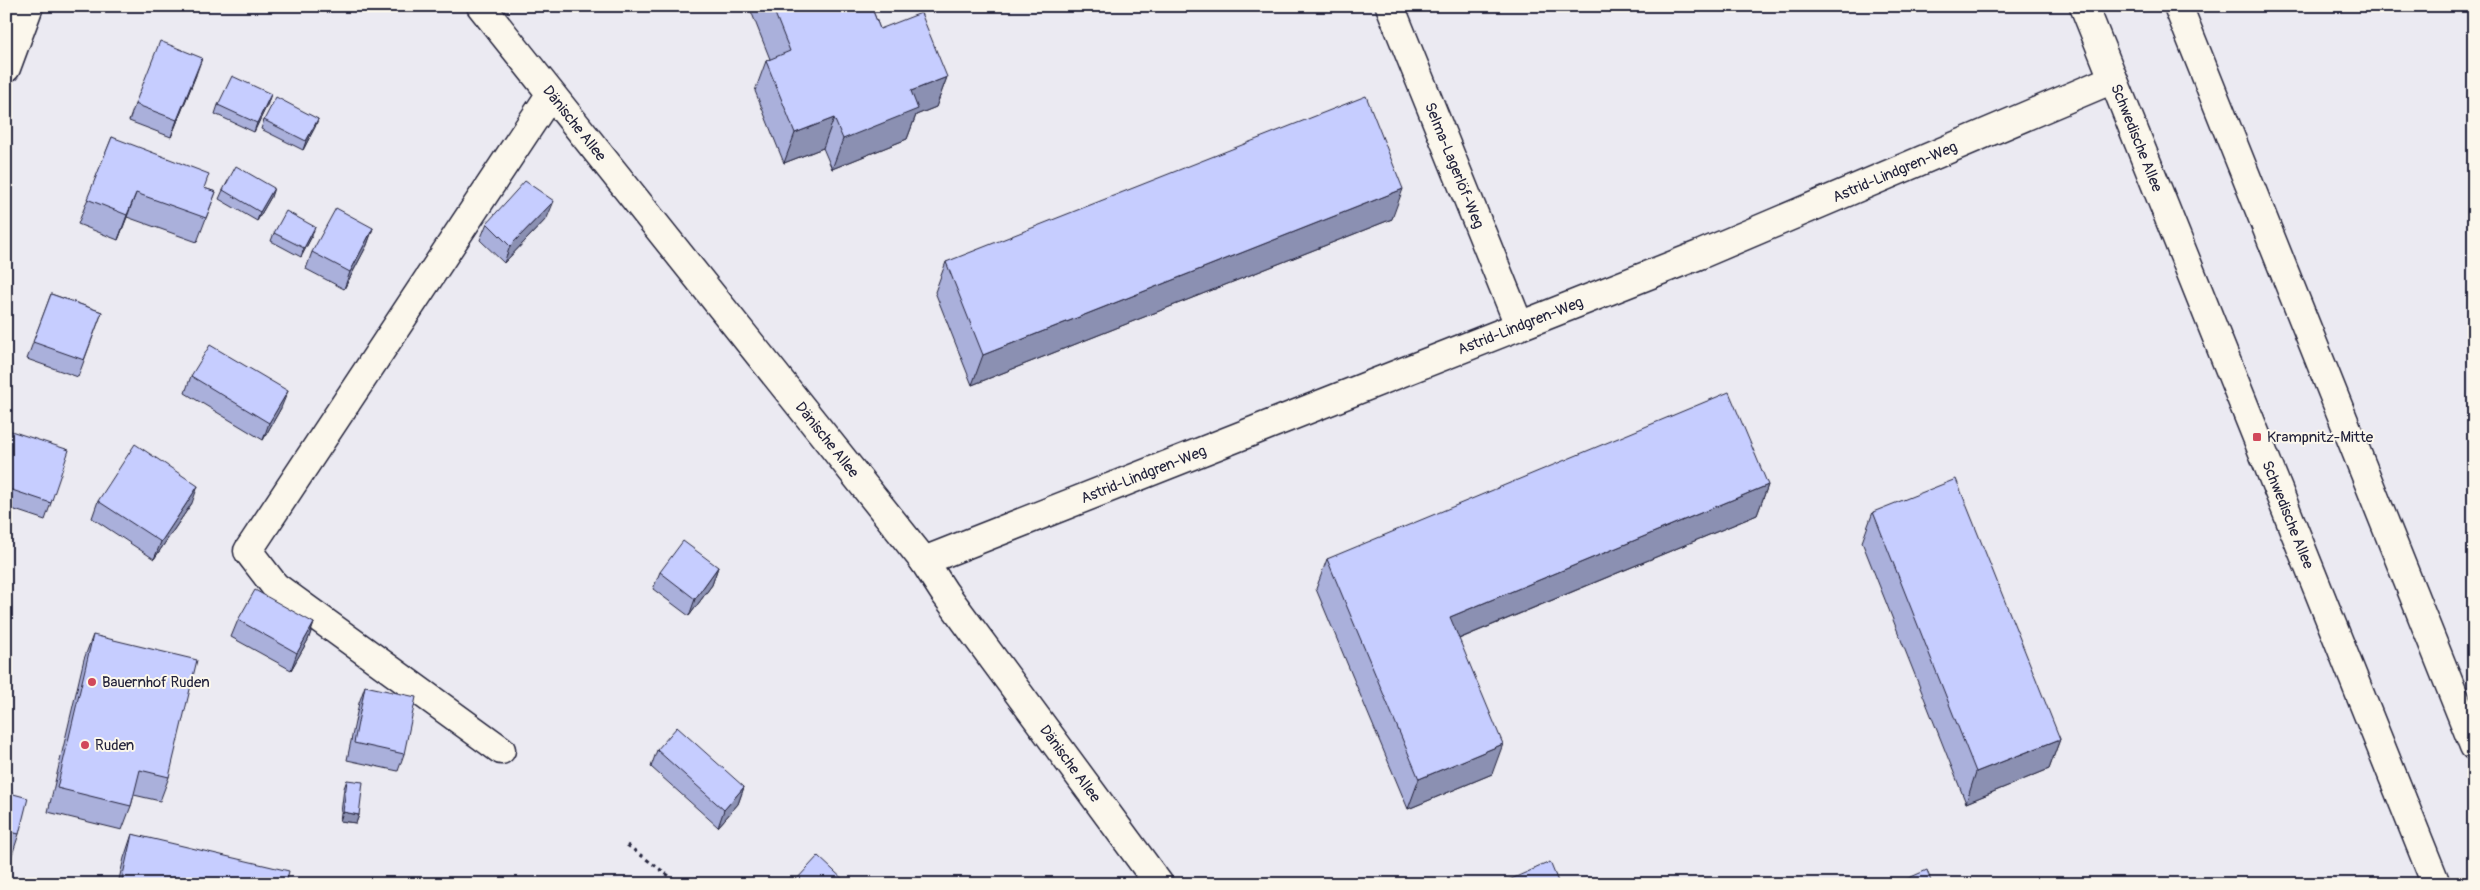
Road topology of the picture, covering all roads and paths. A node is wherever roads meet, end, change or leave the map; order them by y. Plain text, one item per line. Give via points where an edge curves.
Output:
1 (29, 6) edge
2 (480, 6) edge
3 (1390, 6) edge
4 (2084, 6) edge
5 (2178, 6) edge
6 (6, 68) edge
7 (2113, 80) junction
8 (550, 95) junction
9 (1519, 325) junction
10 (924, 561) junction
11 (2474, 746) edge
12 (501, 750) dead end
13 (627, 845) dead end
14 (680, 884) edge
15 (1159, 884) edge
16 (2436, 884) edge

1 - 6 street
2 - 8 street, Dänische Allee
3 - 9 street, Selma-Lagerlöf-Weg
4 - 7 street, Schwedische Allee
5 - 11 street
7 - 9 street, Astrid-Lindgren-Weg via 1699,255
7 - 16 street, Schwedische Allee
8 - 10 street, Dänische Allee
8 - 12 street via 248,551 275,586
9 - 10 street, Astrid-Lindgren-Weg
10 - 15 street, Dänische Allee
13 - 14 path

